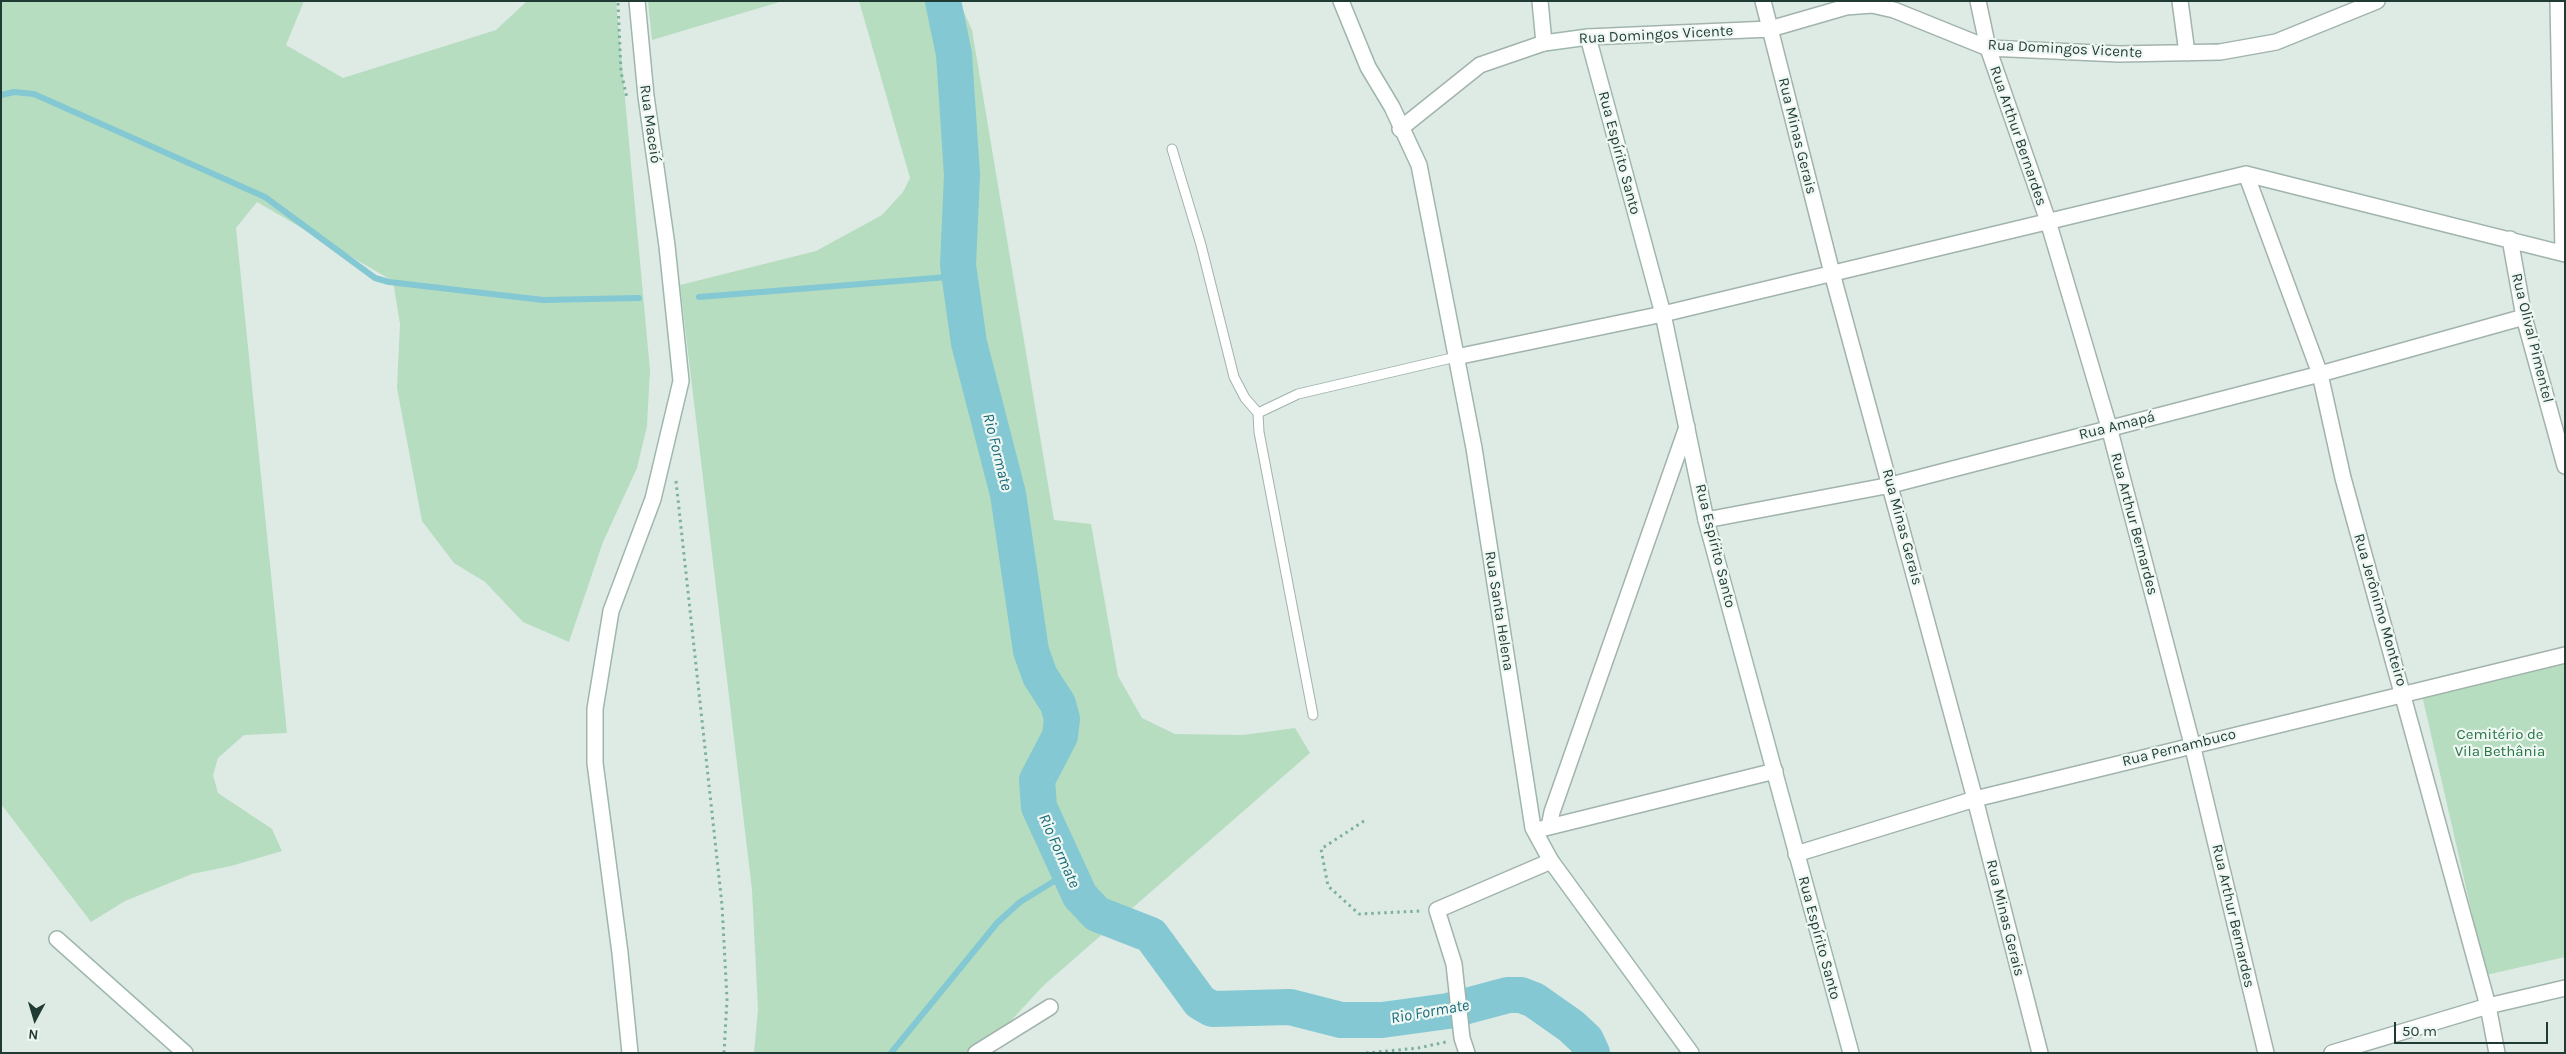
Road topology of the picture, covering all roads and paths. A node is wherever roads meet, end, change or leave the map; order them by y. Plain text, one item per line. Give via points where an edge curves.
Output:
1 (618, 1) edge
2 (637, 1) edge
3 (1341, 1) edge
4 (1763, 1) edge
5 (1978, 1) edge
6 (2180, 1) edge
7 (2378, 1) edge
8 (2558, 1) edge
9 (1540, 4) edge
10 (1770, 29) junction
11 (1588, 38) junction
12 (1544, 43) junction
13 (1988, 48) junction
14 (2187, 53) junction
15 (627, 101) dead end
16 (1400, 129) junction
17 (1172, 149) dead end
18 (2246, 174) junction
19 (2048, 221) junction
20 (2510, 239) junction
21 (2564, 254) edge
22 (1832, 273) junction
23 (1663, 314) junction
24 (2524, 317) junction
25 (1456, 357) junction
26 (2320, 374) junction
27 (1258, 413) junction
28 (1687, 427) junction
29 (2109, 427) junction
30 (2565, 466) edge
31 (676, 475) dead end
32 (1891, 485) junction
33 (1706, 520) junction
34 (2565, 655) edge
35 (2403, 695) junction
36 (1314, 715) dead end
37 (2192, 744) junction
38 (1775, 771) junction
39 (1975, 799) junction
40 (1364, 821) dead end
41 (1542, 829) junction
42 (1796, 854) junction
43 (1551, 861) junction
44 (1437, 910) junction
45 (57, 939) dead end
46 (2565, 988) edge
47 (2488, 1006) junction
48 (1050, 1008) dead end
49 (1464, 1046) edge
50 (185, 1053) edge
51 (630, 1053) edge
52 (724, 1053) edge
53 (976, 1053) edge
54 (1366, 1053) edge
55 (1691, 1053) edge
56 (1851, 1053) edge
57 (2040, 1053) edge
58 (2266, 1053) edge
59 (2332, 1053) edge
60 (2497, 1053) edge

1 - 15 path via 621,72
2 - 51 street, Rua Maceió via 681,381 653,499 611,611 595,709 595,763
3 - 16 street via 1368,67 1392,108
4 - 10 street, Rua Minas Gerais
5 - 13 street, Rua Arthur Bernardes
6 - 14 street
7 - 14 street, Rua Domingos Vicente via 2276,42 2220,52
8 - 21 street
9 - 12 street
10 - 11 street, Rua Domingos Vicente
10 - 13 street, Rua Domingos Vicente via 1846,7 1872,5 1894,10
10 - 22 street, Rua Minas Gerais
11 - 12 street, Rua Domingos Vicente
11 - 23 street, Rua Espírito Santo
12 - 16 street, Rua Domingos Vicente via 1480,65
13 - 14 street, Rua Domingos Vicente via 2119,54
13 - 19 street, Rua Arthur Bernardes
16 - 25 street, Rua Santa Helena via 1419,165
17 - 27 lane via 1201,245 1234,377
18 - 19 street
18 - 20 street
18 - 26 street, Rua Jerônimo Monteiro
19 - 22 street
19 - 29 street, Rua Arthur Bernardes
20 - 21 street
20 - 24 street, Rua Olival Pimentel
22 - 23 street
22 - 32 street, Rua Minas Gerais
23 - 25 street
23 - 28 street, Rua Espírito Santo
24 - 26 street, Rua Amapá
24 - 30 street, Rua Olival Pimentel
25 - 27 lane via 1298,394
25 - 41 street, Rua Santa Helena
26 - 29 street, Rua Amapá
26 - 35 street, Rua Jerônimo Monteiro via 2343,478
27 - 36 lane
28 - 33 street, Rua Espírito Santo
28 - 41 street via 1552,812
29 - 32 street, Rua Amapá
29 - 37 street, Rua Arthur Bernardes
31 - 52 path via 722,905 727,999
32 - 33 street, Rua Amapá
32 - 39 street, Rua Minas Gerais
33 - 38 street, Rua Espírito Santo
34 - 35 street, Rua Pernambuco
35 - 37 street, Rua Pernambuco
35 - 47 street, Rua Jerônimo Monteiro
37 - 39 street, Rua Pernambuco
37 - 58 street, Rua Arthur Bernardes
38 - 41 street
38 - 42 street, Rua Espírito Santo
39 - 42 street, Rua Pernambuco
39 - 57 street, Rua Minas Gerais
40 - 44 path via 1321,849 1328,886 1359,914
41 - 43 street, Rua Santa Helena
42 - 56 street, Rua Espírito Santo
43 - 44 street
43 - 55 street, Rua Santa Helena
44 - 49 street via 1454,964
45 - 50 street
46 - 47 street
47 - 59 street
47 - 60 street, Rua Jerônimo Monteiro
48 - 53 street
49 - 54 path

